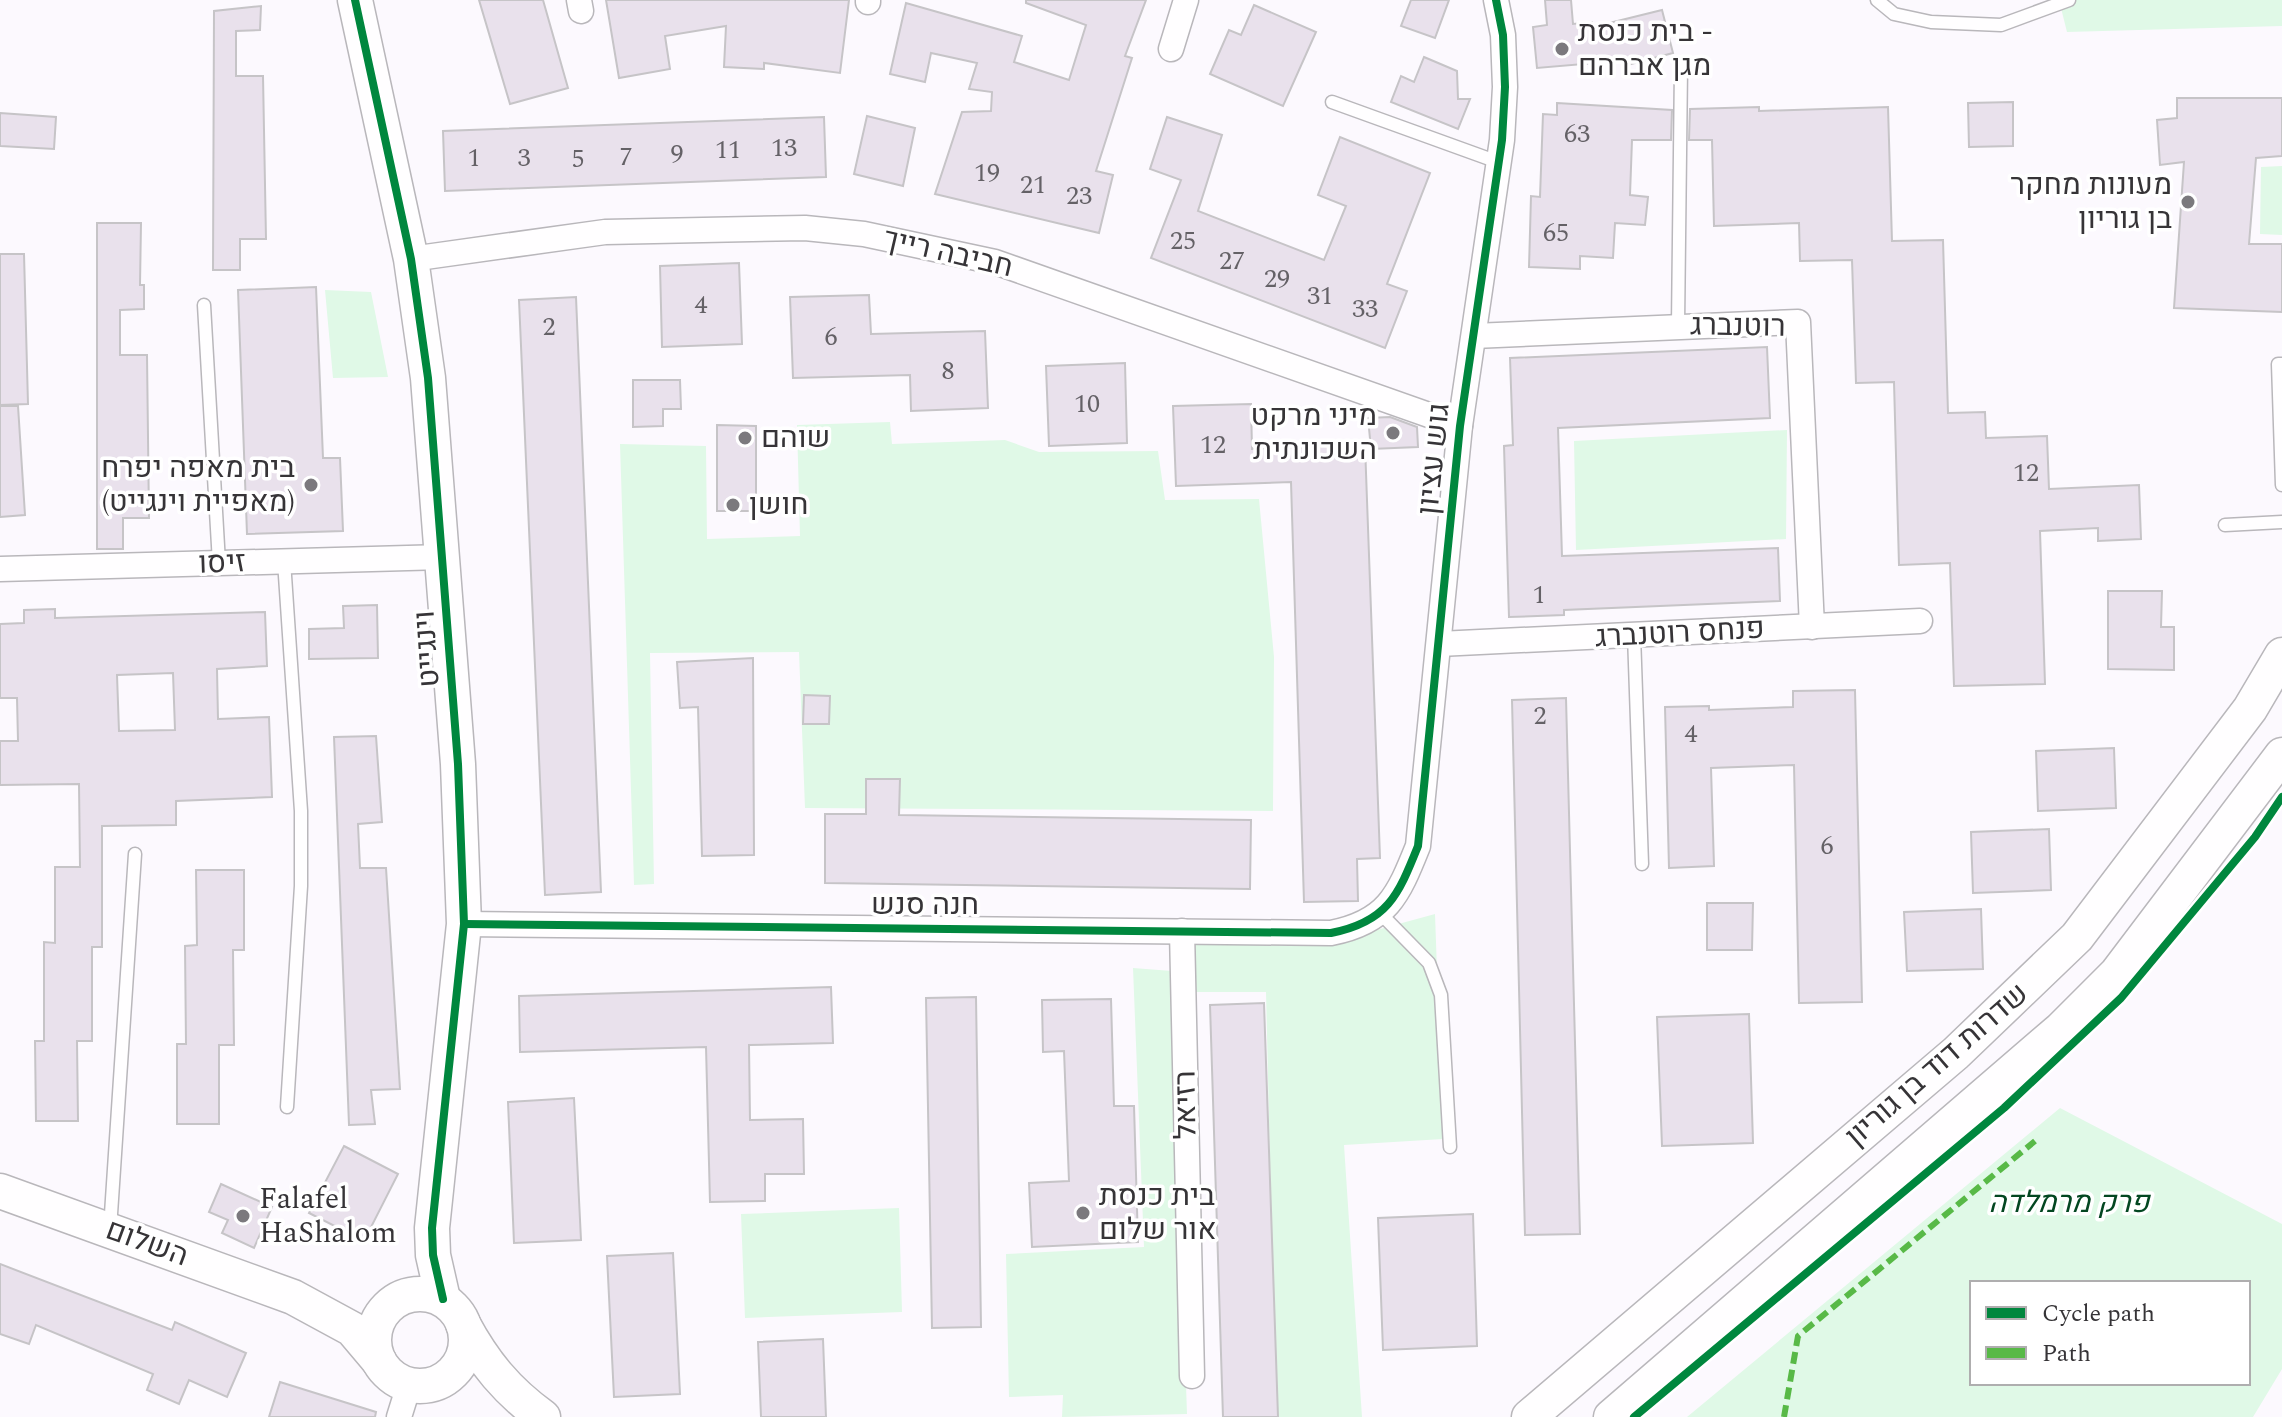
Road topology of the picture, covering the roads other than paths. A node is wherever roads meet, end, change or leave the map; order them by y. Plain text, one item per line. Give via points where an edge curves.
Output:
1 (355, 0) edge
2 (1186, 0) edge
3 (1496, 0) edge
4 (1877, 0) edge
5 (2069, 0) edge
6 (1171, 49) dead end
7 (1681, 67) dead end
8 (1332, 102) dead end
9 (1498, 162) junction
10 (411, 259) junction
11 (204, 305) dead end
12 (1678, 325) junction
13 (1474, 336) junction
14 (2282, 364) edge
15 (1460, 426) junction
16 (2282, 485) edge
17 (2282, 522) edge
18 (2225, 525) dead end
19 (444, 557) junction
20 (284, 561) junction
21 (219, 563) junction
22 (0, 569) edge
23 (1920, 621) dead end
24 (1812, 627) junction
25 (1634, 635) junction
26 (1439, 644) junction
27 (2282, 655) edge
28 (2282, 755) edge
29 (135, 854) dead end
30 (1642, 864) dead end
31 (1381, 914) junction
32 (464, 924) junction
33 (1182, 931) junction
34 (287, 1107) dead end
35 (1450, 1147) dead end
36 (0, 1191) edge
37 (434, 1195) junction
38 (110, 1229) junction
39 (293, 1297) junction
40 (395, 1301) junction
41 (453, 1311) junction
42 (379, 1361) junction
43 (1192, 1376) dead end
44 (416, 1395) edge
45 (533, 1410) edge
46 (1529, 1417) edge
47 (1611, 1417) edge

1 - 10 street, וינגייט
2 - 6 street
3 - 9 street, גוש עציון via 1505,87
4 - 5 lane via 1894,14 1931,22 2001,25
7 - 12 lane
8 - 9 lane
9 - 13 street, גוש עציון
10 - 15 street, חביבה רייך via 605,232 805,228 864,234 995,262
10 - 19 street, וינגייט
11 - 21 lane
12 - 13 street, רוטנברג
12 - 24 street, רוטנברג via 1798,322
13 - 15 street, גוש עציון
14 - 16 lane
15 - 26 street, גוש עציון
17 - 18 lane
19 - 20 street, זיסו
19 - 32 street, וינגייט
20 - 21 street, זיסו
20 - 34 lane via 301,811
21 - 22 street, זיסו
23 - 24 street, פנחס רוטנברג
24 - 25 street, פנחס רוטנברג
25 - 26 street, פנחס רוטנברג
25 - 30 lane
26 - 31 street, גוש עציון via 1418,846 1401,888
27 - 46 street, שדרות דוד בן גוריון via 2250,709 2077,937 1956,1053
28 - 47 street, שדרות דוד בן גוריון via 2117,973 2061,1029
29 - 38 lane
31 - 33 street, חנה סנש via 1357,928 1331,933
31 - 35 lane via 1429,963 1441,995
32 - 33 street, חנה סנש
32 - 37 street, וינגייט
33 - 43 street, רזיאל
36 - 38 street, השלום
37 - 40 street, וינגייט via 415,1263
37 - 41 street, וינגייט via 433,1255
38 - 39 street, השלום
39 - 40 street, השלום via 327,1304
39 - 42 street, השלום via 352,1329
40 - 41 street via 429,1294
40 - 42 street via 380,1316 375,1331
41 - 44 street via 466,1337 460,1363
41 - 45 street via 484,1362
42 - 44 street
44 - 45 street via 498,1393

